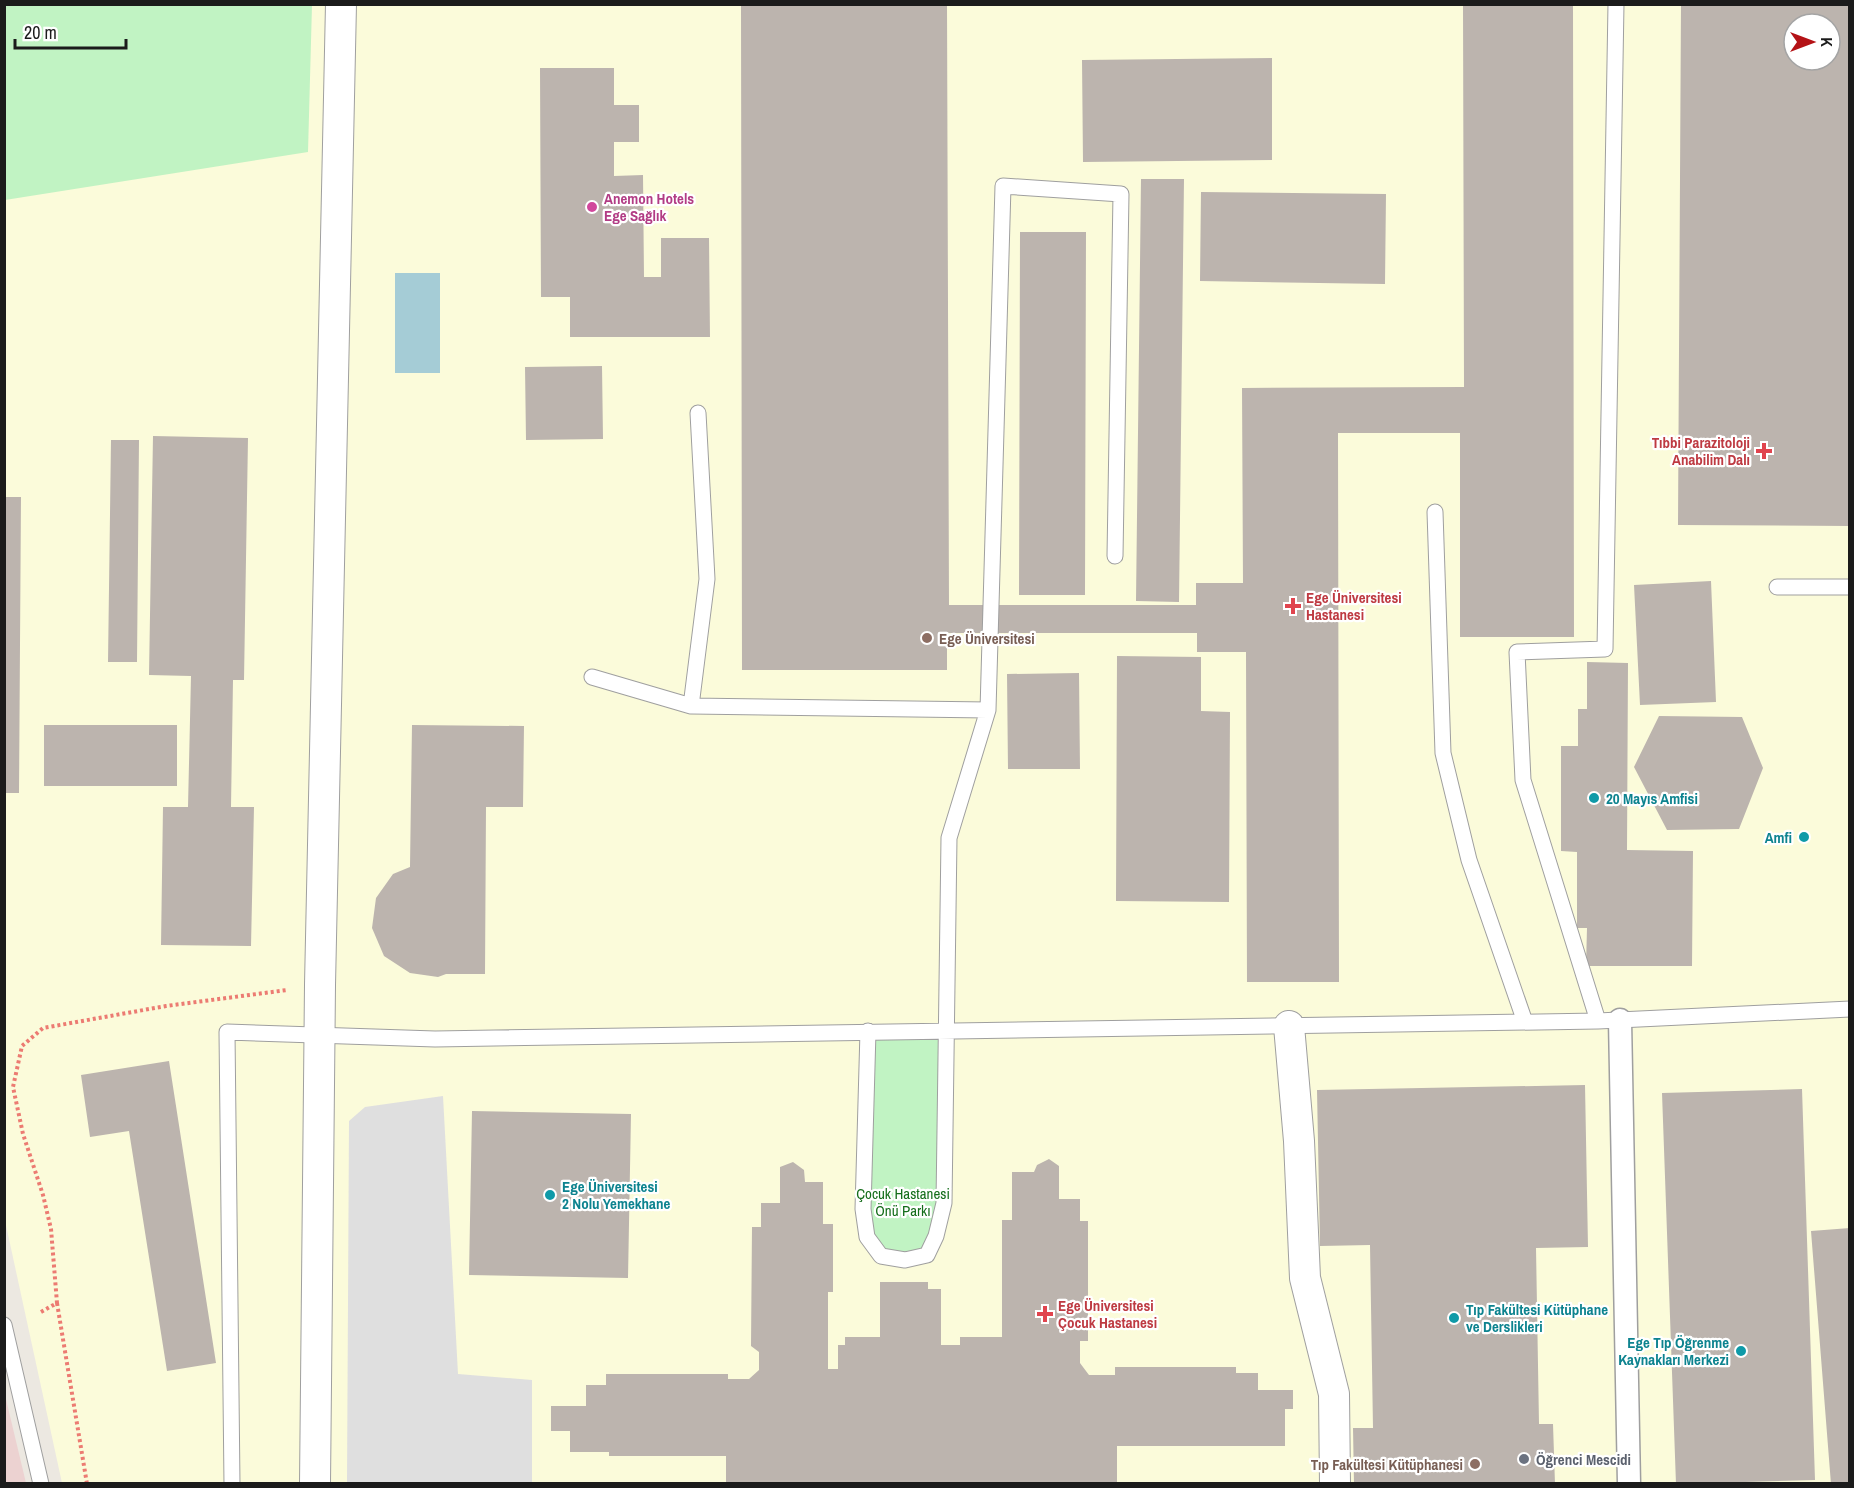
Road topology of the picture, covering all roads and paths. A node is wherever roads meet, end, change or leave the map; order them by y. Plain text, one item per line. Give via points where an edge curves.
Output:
1 (341, 4) edge
2 (1616, 4) edge
3 (698, 413) dead end
4 (1435, 512) dead end
5 (1114, 556) dead end
6 (1777, 587) dead end
7 (1850, 587) edge
8 (592, 676) dead end
9 (692, 706) junction
10 (988, 710) junction
11 (321, 985) junction
12 (1850, 1010) edge
13 (1620, 1020) junction
14 (1598, 1021) junction
15 (1525, 1022) junction
16 (1289, 1026) junction
17 (945, 1029) junction
18 (868, 1031) junction
19 (320, 1034) junction
20 (57, 1303) junction
21 (41, 1312) dead end
22 (4, 1325) edge
23 (41, 1484) edge
24 (87, 1484) edge
25 (232, 1484) edge
26 (315, 1484) edge
27 (1335, 1484) edge
28 (1629, 1484) edge

1 - 11 street
2 - 14 lane via 1605,649 1517,651 1524,780
3 - 9 lane via 707,579
4 - 15 lane via 1443,753 1469,860
5 - 10 lane via 1121,194 1003,186
6 - 7 lane
8 - 9 lane
9 - 10 lane
10 - 17 lane via 949,838
11 - 19 street
11 - 20 path via 43,1028 22,1046 13,1087 51,1229
12 - 13 lane
13 - 14 lane
13 - 28 street
14 - 15 lane
15 - 16 lane
16 - 17 lane
16 - 27 street via 1305,1278 1334,1394
17 - 18 lane
17 - 18 lane via 944,1203 927,1255 904,1260 881,1256 867,1237 863,1209
18 - 19 lane via 435,1039
19 - 25 lane via 227,1032
19 - 26 street
20 - 21 path
20 - 24 path
22 - 23 lane

